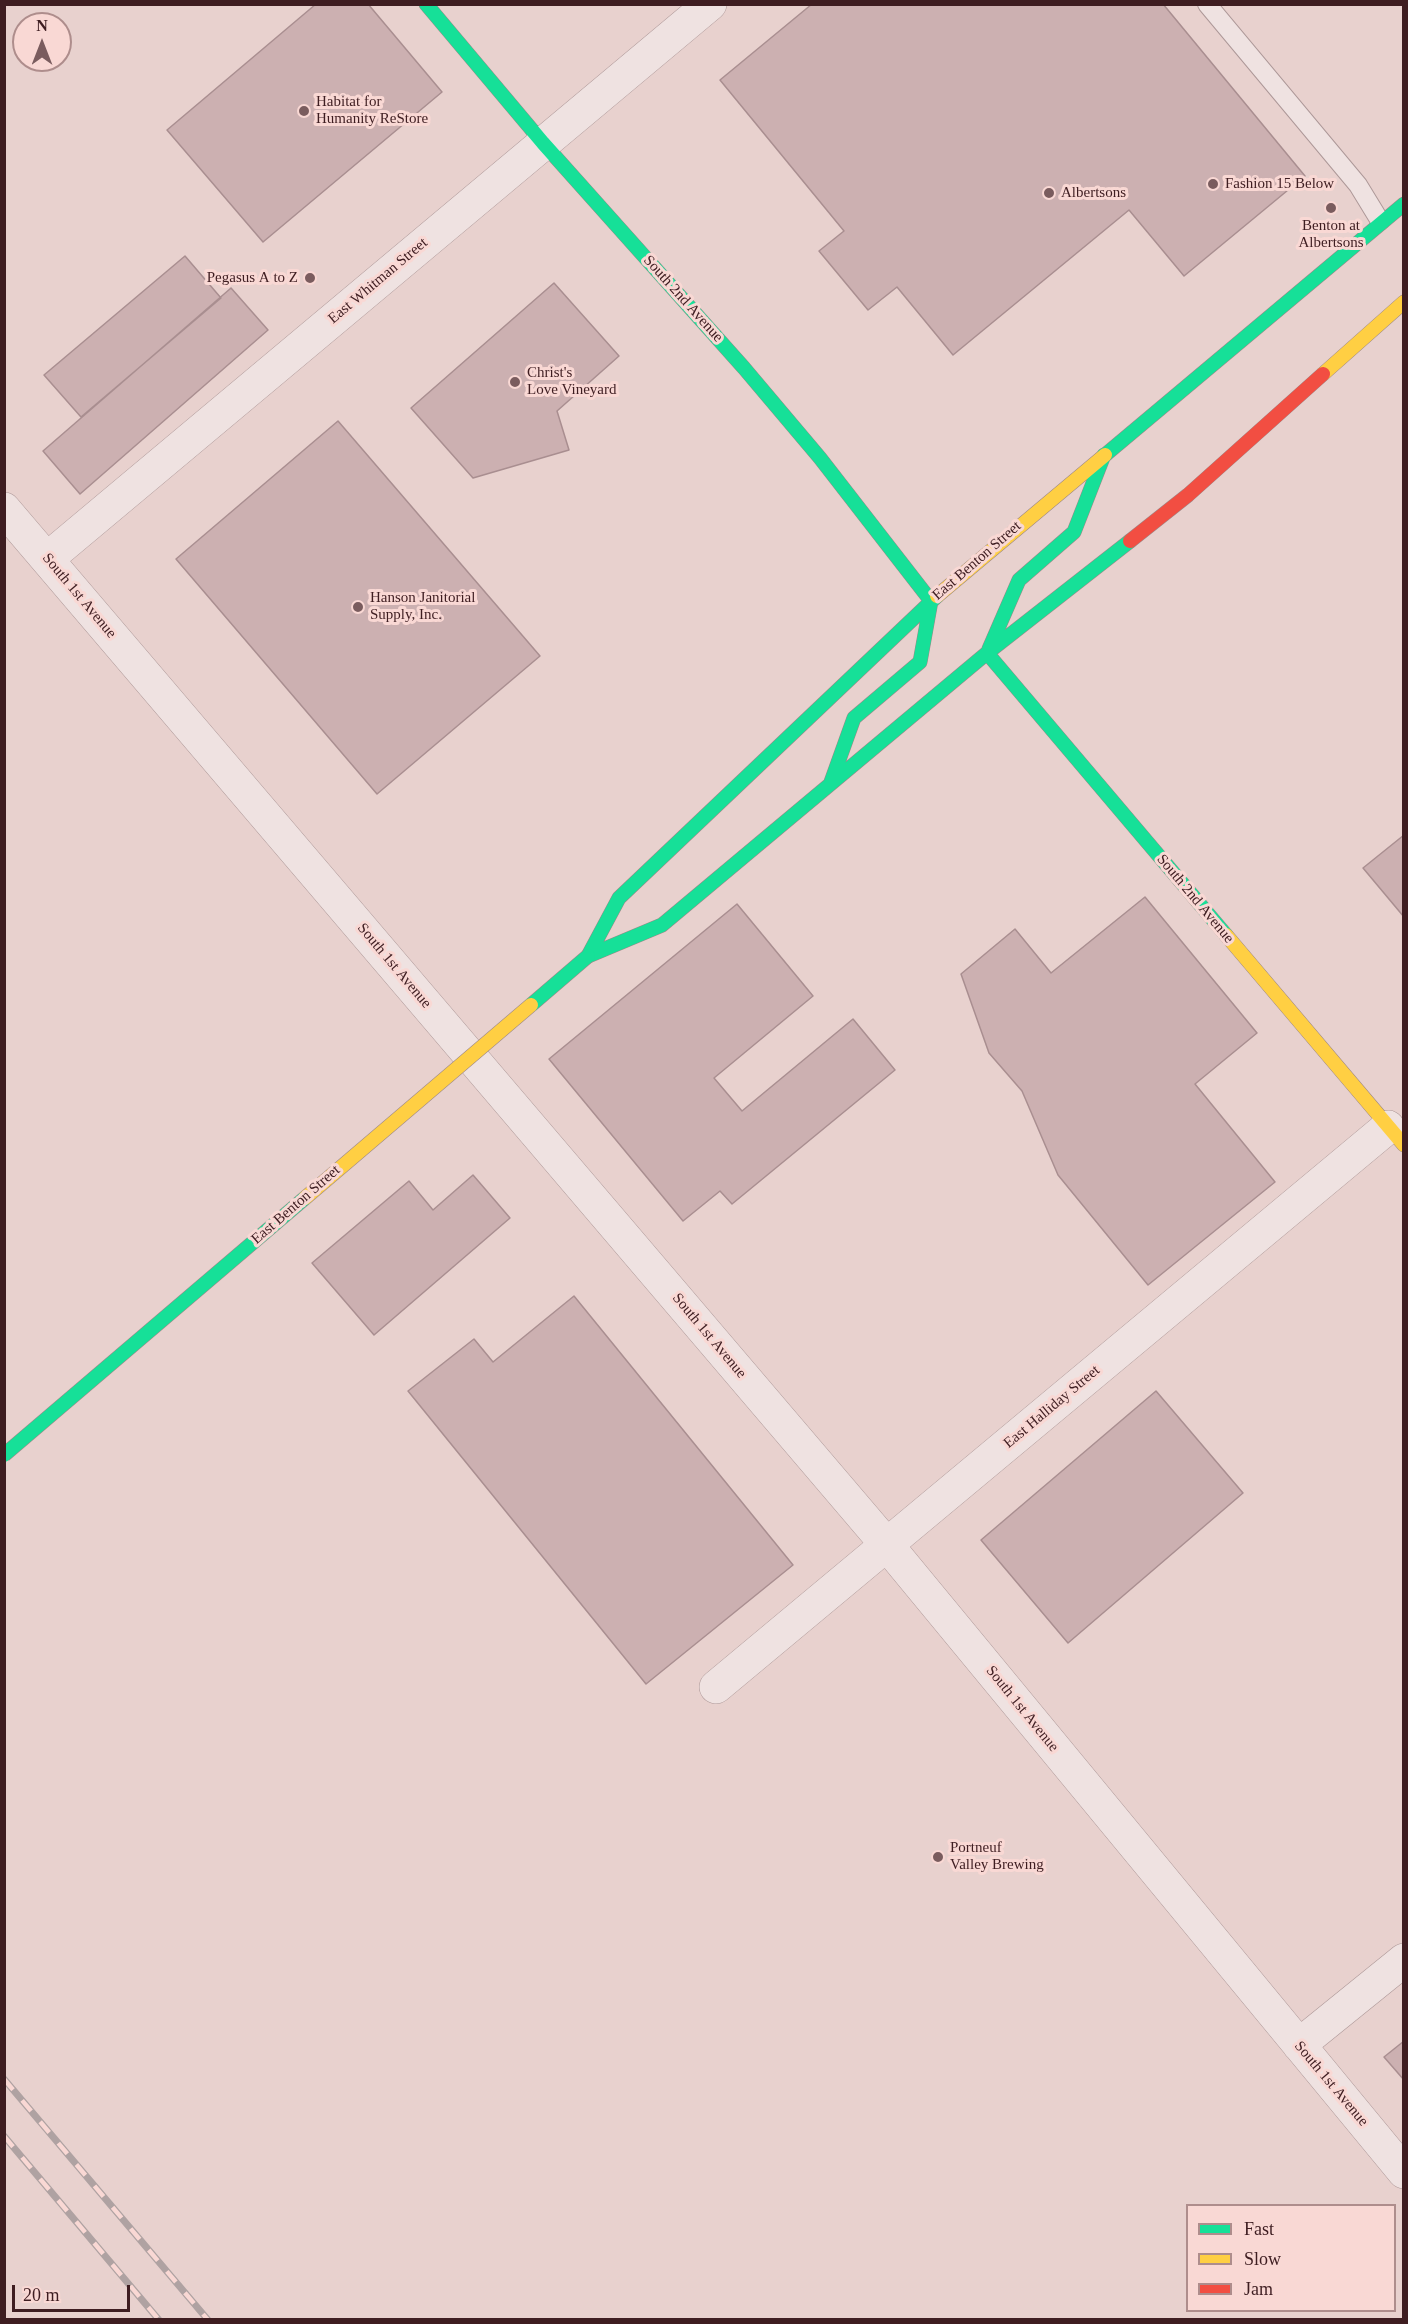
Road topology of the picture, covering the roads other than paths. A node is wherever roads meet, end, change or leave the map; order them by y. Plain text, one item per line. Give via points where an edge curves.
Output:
1 (426, 4) edge
2 (710, 4) edge
3 (1208, 4) edge
4 (543, 143) junction
5 (1404, 204) edge
6 (1380, 221) junction
7 (1404, 302) edge
8 (1105, 453) junction
9 (4, 510) edge
10 (47, 559) junction
11 (931, 600) junction
12 (987, 653) junction
13 (830, 785) junction
14 (588, 956) junction
15 (1398, 1129) edge
16 (4, 1455) edge
17 (887, 1545) junction
18 (716, 1687) dead end
19 (1404, 1960) edge
20 (1299, 2046) junction
21 (1404, 2172) edge

1 - 4 main road, South 2nd Avenue
2 - 4 street, East Whitman Street
3 - 6 lane via 1358,185
4 - 10 street, East Whitman Street
4 - 11 main road, South 2nd Avenue via 744,368
5 - 6 main road, East Benton Street
6 - 8 main road, East Benton Street
7 - 12 main road, East Benton Street via 1188,495
8 - 11 main road, East Benton Street
8 - 12 main road via 1074,532 1019,580
9 - 10 street, South 1st Avenue
10 - 17 street, South 1st Avenue
11 - 13 main road via 920,662 855,718
11 - 14 main road, East Benton Street via 619,898
12 - 13 main road, East Benton Street
12 - 15 main road, South 2nd Avenue
13 - 14 main road, East Benton Street via 662,925
14 - 16 main road, East Benton Street, bridge
15 - 17 street, East Halliday Street
17 - 18 street, East Halliday Street
17 - 20 street, South 1st Avenue
19 - 20 street
20 - 21 street, South 1st Avenue

